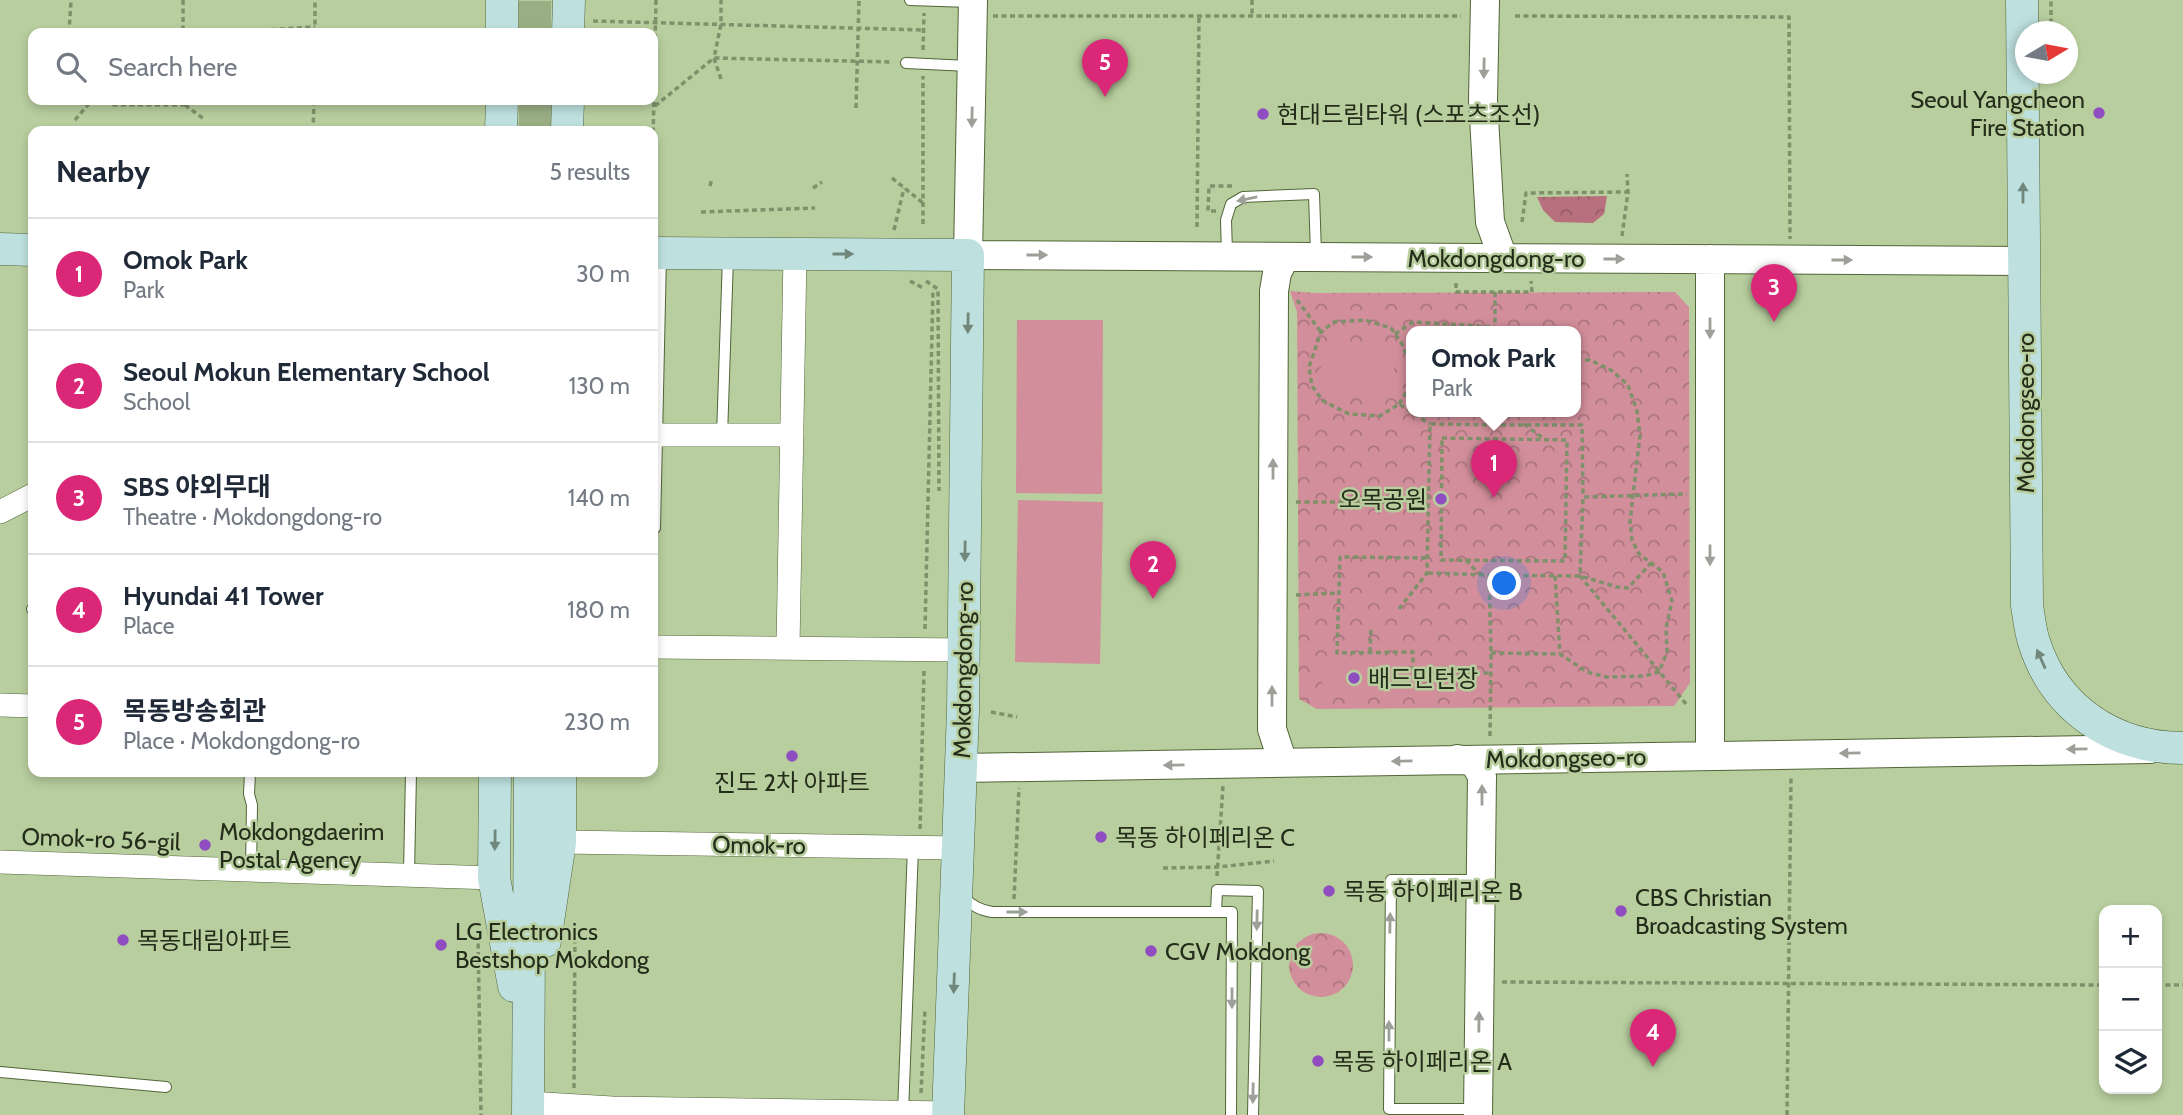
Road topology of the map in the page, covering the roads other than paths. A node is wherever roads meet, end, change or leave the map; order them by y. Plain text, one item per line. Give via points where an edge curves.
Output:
1 (502, 0) edge
2 (910, 0) edge
3 (2022, 0) edge
4 (924, 1) edge
5 (973, 6) edge
6 (1484, 8) edge
7 (502, 28) edge
8 (906, 62) road end
9 (972, 66) junction
10 (502, 105) edge
11 (568, 105) edge
12 (501, 126) edge
13 (567, 126) edge
14 (0, 249) edge
15 (28, 250) edge
16 (658, 253) edge
17 (729, 253) junction
18 (794, 254) junction
19 (968, 255) junction
20 (1227, 257) junction
21 (1285, 257) junction
22 (1316, 257) junction
23 (1503, 258) junction
24 (1710, 260) junction
25 (2024, 261) junction
26 (658, 435) edge
27 (722, 436) junction
28 (792, 436) junction
29 (28, 498) edge
30 (0, 512) edge
31 (658, 647) edge
32 (788, 647) junction
33 (965, 650) junction
34 (0, 705) edge
35 (28, 706) edge
36 (1710, 744) junction
37 (2176, 748) edge
38 (1457, 760) junction
39 (1283, 763) junction
40 (962, 768) junction
41 (250, 777) edge
42 (411, 777) edge
43 (495, 777) edge
44 (530, 777) edge
45 (560, 777) edge
46 (560, 842) junction
47 (916, 847) junction
48 (959, 848) junction
49 (0, 862) edge
50 (251, 870) junction
51 (409, 874) junction
52 (494, 878) junction
53 (1481, 880) junction
54 (957, 889) junction
55 (1216, 912) junction
56 (528, 1060) junction
57 (0, 1072) edge
58 (166, 1087) dead end
59 (528, 1109) edge
60 (932, 1110) edge
61 (654, 1112) edge
62 (1478, 1112) edge
63 (1231, 1115) edge
64 (1253, 1115) edge

1 - 7 main road
2 - 4 lane
25 -> 3 main road, Mokdongseo-ro
4 - 5 lane
5 - 9 street
6 -> 23 street via 1483,100 1490,222
8 - 9 lane
9 -> 19 street
10 - 12 main road
11 - 13 main road
14 - 15 main road
16 - 17 main road, Mokdongdong-ro
17 - 18 main road, Mokdongdong-ro
17 - 27 lane
18 -> 19 main road, Mokdongdong-ro
18 - 28 street
19 -> 20 street, Mokdongdong-ro
19 -> 33 main road, Mokdongdong-ro
20 - 21 street, Mokdongdong-ro
22 -> 20 lane via 1314,194 1243,197 1231,204 1226,220
21 - 22 street, Mokdongdong-ro
39 -> 21 street via 1272,729 1274,291
22 -> 23 street, Mokdongdong-ro
23 -> 24 street, Mokdongdong-ro
24 -> 25 street, Mokdongdong-ro
24 -> 36 street
37 -> 25 main road, Mokdongseo-ro via 2137,742 2091,722 2060,694 2034,641 2026,605
26 - 27 street
27 - 28 street
28 - 32 street
29 - 30 street
31 - 32 street
32 - 33 street
33 - 40 main road, Mokdongdong-ro
34 - 35 street
37 -> 36 street, Mokdongseo-ro via 1791,754
36 - 38 street, Mokdongseo-ro
38 -> 39 street, Mokdongseo-ro
53 -> 38 street via 1482,776 1474,762
39 -> 40 street, Mokdongseo-ro
40 - 48 main road, Mokdongdong-ro
41 - 50 lane
42 - 51 lane
43 -> 52 main road
44 - 56 main road
45 - 46 main road
46 - 47 street, Omok-ro
46 - 56 main road
47 - 48 street, Omok-ro
47 - 60 lane
48 - 54 main road, Mokdongdong-ro
49 - 50 street, Omok-ro 56-gil
50 - 51 street, Omok-ro 56-gil
51 - 52 street, Omok-ro 56-gil
52 - 56 main road
62 -> 53 street
62 -> 53 lane via 1389,1109 1391,880
54 -> 55 lane via 982,911
54 -> 60 main road, Mokdongdong-ro
55 -> 63 lane via 1232,912
55 -> 64 lane via 1217,890 1258,891
56 - 59 main road
57 - 58 lane
59 - 61 street via 575,1106
60 - 61 street

